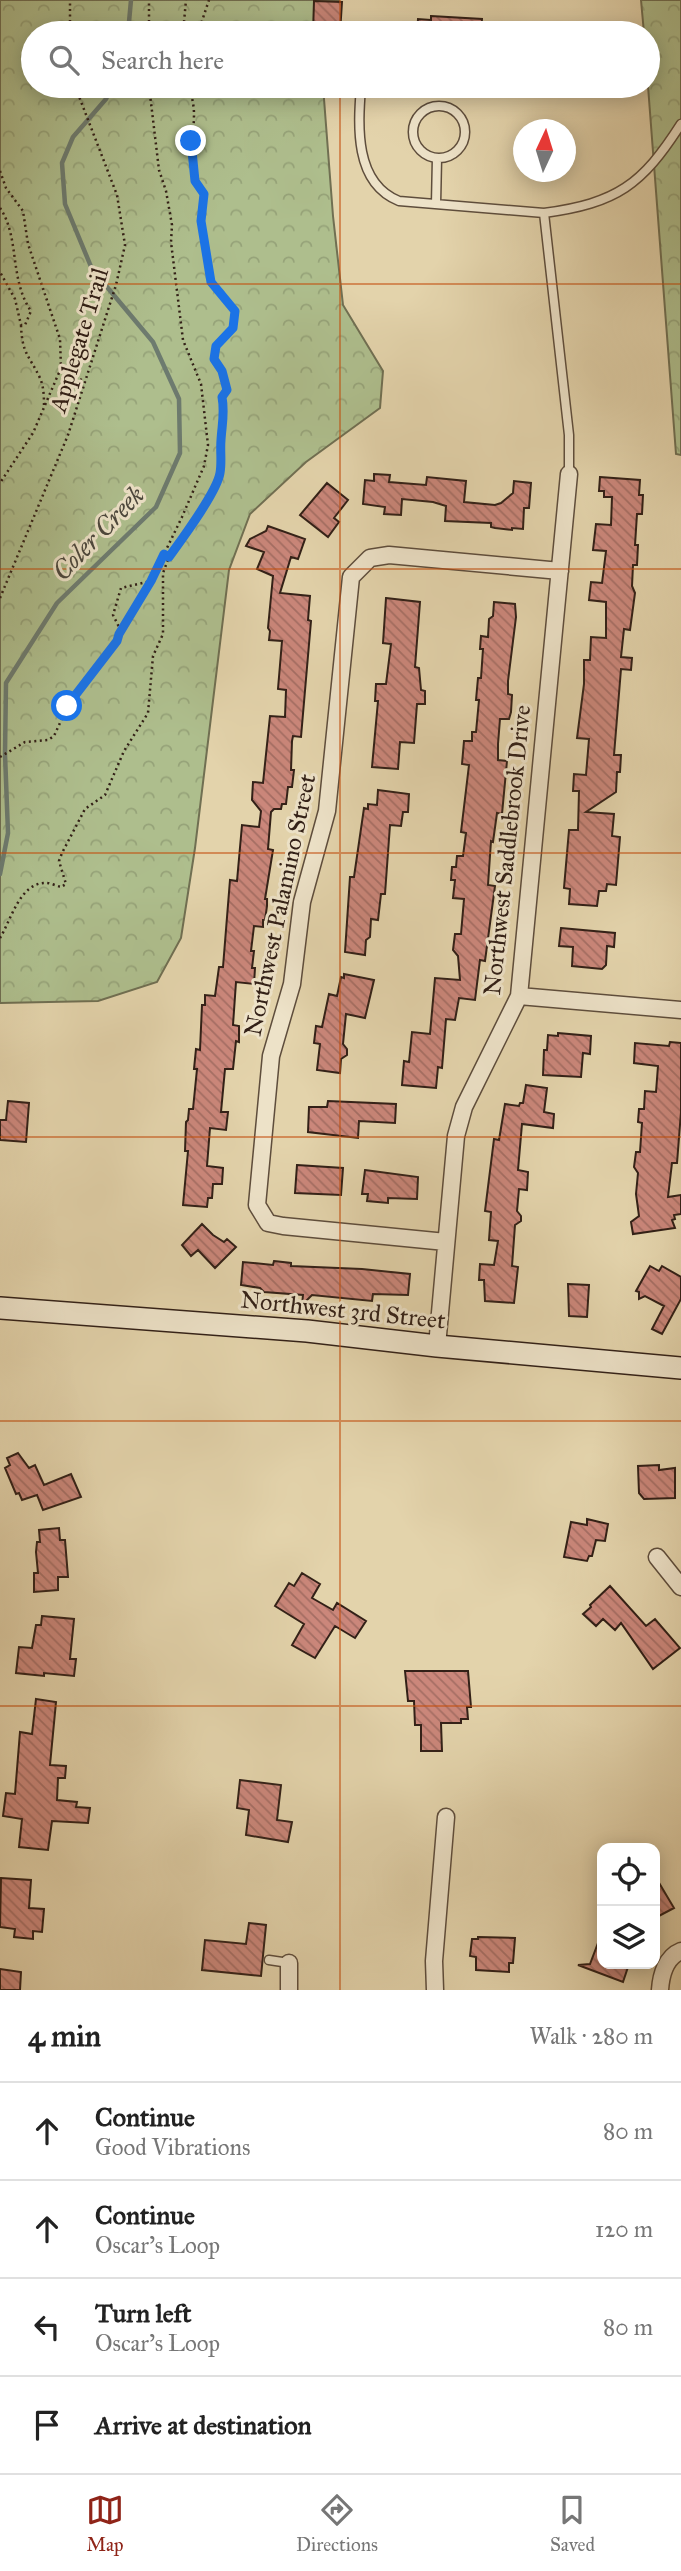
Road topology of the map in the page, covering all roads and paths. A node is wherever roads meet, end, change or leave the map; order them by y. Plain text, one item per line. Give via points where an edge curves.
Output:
1 (70, 0) edge
2 (149, 0) edge
3 (186, 0) edge
4 (209, 0) edge
5 (70, 21) edge
6 (149, 21) edge
7 (184, 21) edge
8 (202, 21) edge
9 (79, 98) edge
10 (150, 98) edge
11 (192, 98) edge
12 (361, 98) edge
13 (681, 124) edge
14 (437, 158) junction
15 (0, 171) edge
16 (436, 204) junction
17 (0, 208) edge
18 (544, 213) junction
19 (0, 272) edge
20 (21, 325) junction
21 (61, 368) junction
22 (85, 382) junction
23 (44, 408) junction
24 (569, 474) joint
25 (0, 483) edge
26 (164, 554) junction
27 (169, 557) junction
28 (560, 571) junction
29 (151, 581) junction
30 (0, 598) edge
31 (121, 631) junction
32 (0, 757) edge
33 (0, 938) edge
34 (519, 996) junction
35 (681, 1010) edge
36 (446, 1242) junction
37 (0, 1308) edge
38 (437, 1346) junction
39 (681, 1368) edge
40 (657, 1557) dead end
41 (681, 1587) edge
42 (446, 1817) dead end
43 (681, 1951) edge
44 (269, 1960) dead end
45 (289, 1962) joint
46 (289, 1990) edge
47 (435, 1990) edge
48 (660, 1990) edge

1 - 5 path
2 - 6 path
3 - 7 path
4 - 8 path
9 - 22 path, Applegate Trail via 117,195 125,246
10 - 26 path via 159,170 172,225 183,340 201,384 208,445 204,466
11 - 27 path via 195,181 204,194 201,221 211,282 235,311 233,328 216,346 214,359 227,390 222,397 220,475
12 - 16 lane via 362,152 374,184 399,201
13 - 18 lane via 645,174 612,197
14 - 14 lane via 451,155 464,138 459,117 448,108 433,107 421,114 414,127 418,147
14 - 16 lane
15 - 21 path via 23,211 28,244 60,339
16 - 18 lane
17 - 20 path via 8,220 17,280 30,311 27,324
18 - 24 lane via 569,435
19 - 20 path via 15,299
20 - 23 path via 26,357 40,377
21 - 22 path
21 - 23 path
22 - 30 path, Applegate Trail via 68,435
23 - 25 path
24 - 28 street, Northwest Saddlebrook Drive
26 - 27 path
26 - 29 path
27 - 33 path via 163,573 163,634 153,656 148,713 124,751 105,795 85,809 62,853 59,860 66,884 31,886
28 - 34 street, Northwest Saddlebrook Drive
28 - 36 street, Northwest Palamino Street via 389,555 370,558 351,577 327,811 302,902 292,984 271,1056 257,1205 268,1223
29 - 31 path
29 - 31 path via 121,588 113,615
31 - 32 path via 72,699 54,736 25,742
34 - 35 street
34 - 36 street, Northwest Saddlebrook Drive via 464,1107 456,1136
36 - 38 street, Northwest Saddlebrook Drive
37 - 38 street, Northwest 3rd Street via 307,1331
38 - 39 street, Northwest 3rd Street
40 - 41 street
42 - 47 street
43 - 48 street via 661,1974
44 - 45 lane
45 - 46 street

